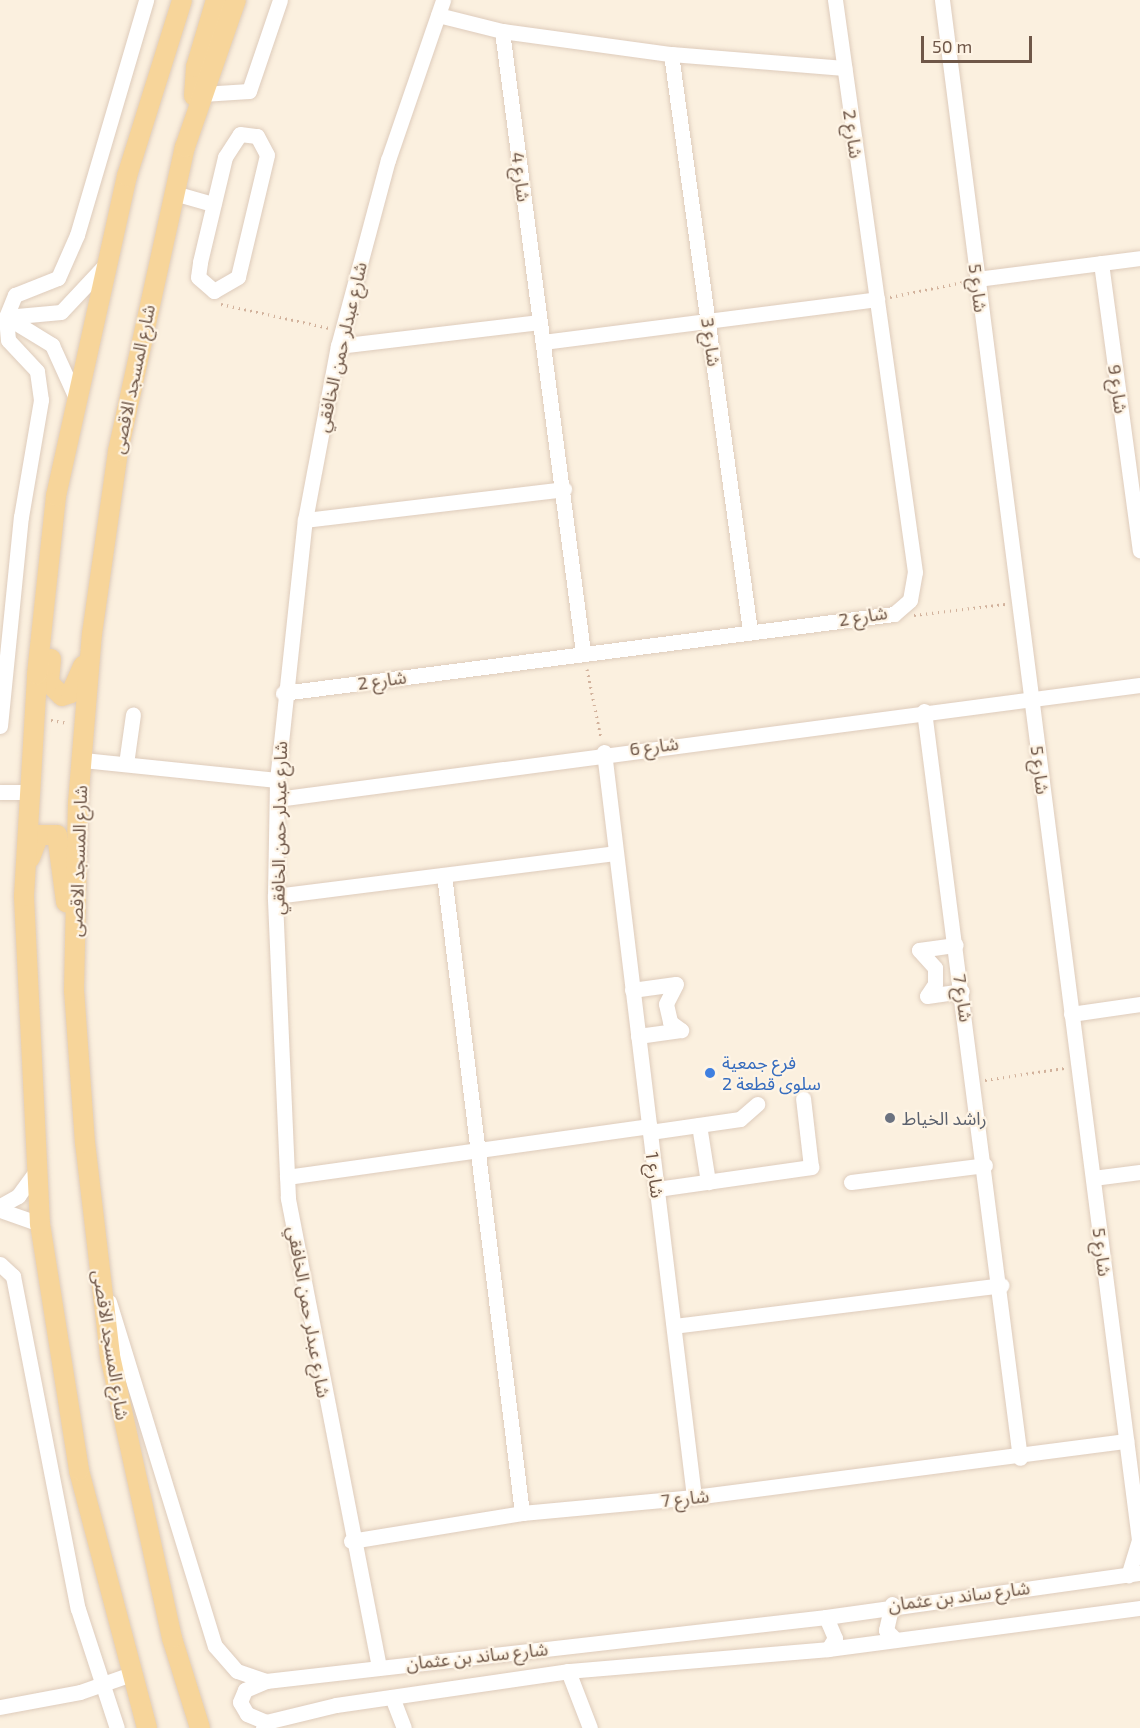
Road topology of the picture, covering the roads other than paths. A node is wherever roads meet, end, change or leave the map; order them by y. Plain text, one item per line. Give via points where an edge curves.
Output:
1 (146, 0) edge
2 (182, 0) edge
3 (216, 0) edge
4 (236, 0) edge
5 (280, 0) edge
6 (443, 0) edge
7 (835, 0) edge
8 (942, 0) edge
9 (438, 15) junction
10 (502, 31) junction
11 (671, 54) junction
12 (844, 68) junction
13 (202, 94) junction
14 (192, 123) junction
15 (174, 193) junction
16 (213, 204) junction
17 (1140, 258) edge
18 (1101, 263) junction
19 (105, 264) junction
20 (977, 279) junction
21 (877, 300) junction
22 (3, 316) edge
23 (708, 321) junction
24 (540, 322) junction
25 (340, 339) junction
26 (543, 342) junction
27 (76, 398) junction
28 (564, 489) junction
29 (305, 519) junction
30 (51, 537) junction
31 (1140, 550) edge
32 (750, 631) junction
33 (92, 634) junction
34 (583, 652) junction
35 (1140, 685) edge
36 (283, 693) junction
37 (1031, 699) junction
38 (924, 711) junction
39 (133, 714) dead end
40 (0, 726) edge
41 (604, 752) junction
42 (83, 760) junction
43 (126, 764) junction
44 (277, 780) junction
45 (0, 792) edge
46 (28, 792) junction
47 (277, 799) junction
48 (615, 853) junction
49 (444, 875) junction
50 (24, 896) junction
51 (276, 896) junction
52 (956, 945) junction
53 (632, 990) junction
54 (74, 991) junction
55 (962, 991) junction
56 (1140, 1004) edge
57 (1071, 1014) junction
58 (638, 1036) junction
59 (803, 1098) dead end
60 (757, 1104) dead end
61 (699, 1125) junction
62 (650, 1129) junction
63 (478, 1154) junction
64 (985, 1166) junction
65 (1140, 1172) edge
66 (35, 1173) junction
67 (287, 1177) junction
68 (1093, 1178) junction
69 (708, 1182) junction
70 (851, 1182) dead end
71 (657, 1189) junction
72 (0, 1208) edge
73 (40, 1224) junction
74 (0, 1264) edge
75 (99, 1271) junction
76 (1001, 1285) junction
77 (675, 1326) junction
78 (1126, 1441) junction
79 (1020, 1458) junction
80 (694, 1497) junction
81 (522, 1514) junction
82 (1140, 1540) edge
83 (351, 1541) junction
84 (1134, 1574) edge
85 (892, 1604) junction
86 (1140, 1608) edge
87 (826, 1617) junction
88 (895, 1640) junction
89 (828, 1649) junction
90 (379, 1667) junction
91 (568, 1671) junction
92 (132, 1679) junction
93 (266, 1681) junction
94 (102, 1683) junction
95 (392, 1697) junction
96 (0, 1707) edge
97 (265, 1725) edge
98 (117, 1728) edge
99 (147, 1728) edge
100 (158, 1728) edge
101 (200, 1728) edge
102 (404, 1728) edge
103 (590, 1728) edge

1 - 22 street via 77,235 58,278 15,295
2 - 19 main road
3 - 14 main road via 196,67
4 - 13 main road, شارع المسجد الاقصى
5 - 13 street via 249,91 240,96
6 - 9 street, شارع عبدلر حمن الخافقي
7 - 12 street, شارع 2
8 - 20 street, شارع 5
9 - 10 street
9 - 25 street, شارع عبدلر حمن الخافقي via 388,160
10 - 11 street
10 - 24 street, شارع 4
11 - 12 street
11 - 23 street, شارع 3
12 - 21 street, شارع 2
13 - 14 main road, شارع المسجد الاقصى
14 - 15 main road, شارع المسجد الاقصى
15 - 16 street
15 - 33 main road, شارع المسجد الاقصى via 118,451
16 - 16 street via 198,277 203,285 224,290 238,277 267,155 257,136 240,134 233,139
17 - 18 street
18 - 20 street
18 - 31 street, شارع 9
19 - 22 street via 61,312
19 - 27 main road
20 - 37 street, شارع 5
21 - 23 street
21 - 32 street, شارع 2 via 915,572 910,600 894,614
22 - 27 street via 52,345
22 - 40 street via 8,340 37,371 41,400 21,517
23 - 26 street
23 - 32 street, شارع 3
24 - 25 street
24 - 26 street, شارع 4
25 - 29 street, شارع عبدلر حمن الخافقي
26 - 28 street, شارع 4
27 - 30 main road
28 - 29 street
28 - 34 street, شارع 4
29 - 36 street, شارع عبدلر حمن الخافقي
30 - 33 main road via 49,683 62,696 78,684
30 - 46 main road
32 - 34 street, شارع 2
33 - 42 main road, شارع المسجد الاقصى
34 - 36 street, شارع 2
35 - 37 street, شارع 6
36 - 44 street, شارع عبدلر حمن الخافقي
37 - 38 street, شارع 6
37 - 57 street, شارع 5
38 - 41 street, شارع 6
38 - 52 street, شارع 7
39 - 43 street
41 - 47 street, شارع 6
41 - 48 street, شارع 1
42 - 43 street
42 - 54 main road, شارع المسجد الاقصى
43 - 44 street
44 - 47 street, شارع عبدلر حمن الخافقي
45 - 46 street
46 - 50 main road
47 - 51 street, شارع عبدلر حمن الخافقي
48 - 49 street
48 - 53 street, شارع 1
49 - 51 street
49 - 63 street
50 - 54 main road via 33,843 48,832 57,835
50 - 66 main road
51 - 67 street, شارع عبدلر حمن الخافقي
52 - 55 street, شارع 7
52 - 55 street via 919,950 930,958 936,973 927,996
53 - 58 street, شارع 1
53 - 58 street via 676,984 666,1004 670,1022 681,1030
54 - 75 main road, شارع المسجد الاقصى
55 - 64 street, شارع 7
56 - 57 street
57 - 68 street, شارع 5
58 - 62 street, شارع 1
59 - 69 street via 811,1167
60 - 61 street via 747,1117
61 - 62 street
61 - 69 street
62 - 63 street
62 - 71 street, شارع 1
63 - 67 street
63 - 81 street
64 - 70 street
64 - 76 street, شارع 7
65 - 68 street
66 - 72 street via 18,1196
66 - 73 main road
67 - 83 street, شارع عبدلر حمن الخافقي
68 - 78 street, شارع 5
69 - 71 street
71 - 77 street, شارع 1
72 - 73 street
73 - 92 main road via 79,1470
74 - 94 street via 13,1276 78,1609
75 - 93 street, شارع ساند بن عثمان via 215,1646 237,1671
75 - 101 main road, شارع المسجد الاقصى via 137,1494
76 - 77 street
76 - 79 street, شارع 7
77 - 80 street, شارع 1
78 - 79 street, شارع 7
78 - 82 street, شارع 5
79 - 80 street, شارع 7
80 - 81 street, شارع 7
81 - 83 street, شارع 7
82 - 84 street, شارع 5
83 - 90 street, شارع عبدلر حمن الخافقي
84 - 85 street, شارع ساند بن عثمان
85 - 87 street, شارع ساند بن عثمان
85 - 88 street via 886,1630
86 - 88 street, شارع ساند بن عثمان
87 - 89 street via 835,1638
87 - 90 street, شارع ساند بن عثمان
88 - 89 street, شارع ساند بن عثمان
89 - 91 street, شارع ساند بن عثمان
90 - 93 street, شارع ساند بن عثمان
91 - 95 street, شارع ساند بن عثمان
91 - 103 street
92 - 94 street
92 - 99 main road
92 - 100 main road
93 - 97 street via 245,1690 240,1702 247,1714
94 - 96 street
94 - 98 street
95 - 97 street, شارع ساند بن عثمان
95 - 102 street

